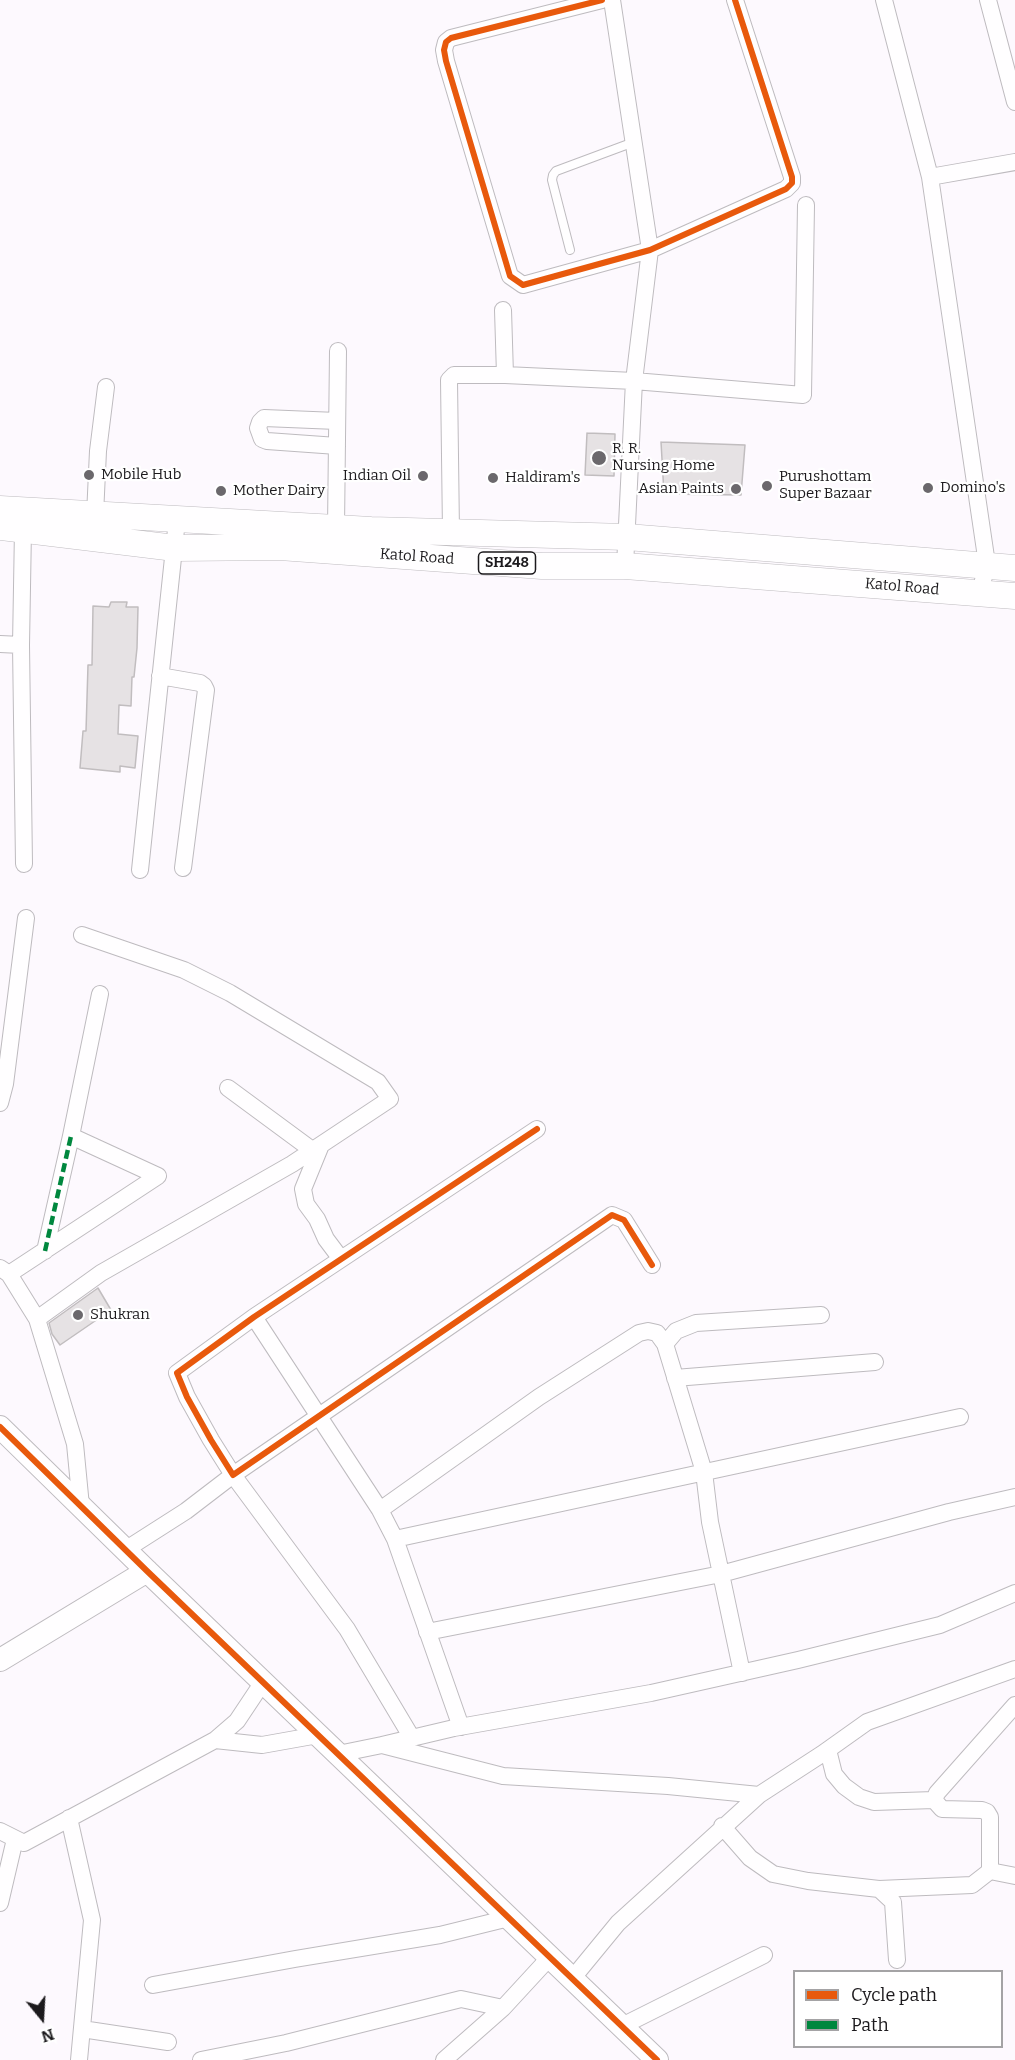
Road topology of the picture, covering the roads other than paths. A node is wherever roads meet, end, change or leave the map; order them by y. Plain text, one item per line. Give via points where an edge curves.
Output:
1 (602, 0) edge
2 (612, 0) edge
3 (735, 0) edge
4 (884, 0) edge
5 (988, 0) edge
6 (1015, 102) edge
7 (634, 142) junction
8 (1015, 162) edge
9 (930, 177) junction
10 (806, 205) dead end
11 (570, 250) dead end
12 (650, 250) junction
13 (503, 310) dead end
14 (338, 351) dead end
15 (505, 375) junction
16 (634, 381) junction
17 (106, 387) dead end
18 (338, 422) junction
19 (337, 446) junction
20 (0, 508) edge
21 (95, 515) junction
22 (177, 520) junction
23 (11, 528) edge
24 (336, 528) junction
25 (451, 532) junction
26 (627, 537) junction
27 (175, 548) junction
28 (987, 564) junction
29 (625, 566) junction
30 (1015, 567) edge
31 (980, 593) junction
32 (1015, 596) edge
33 (0, 644) edge
34 (21, 645) junction
35 (160, 676) junction
36 (24, 864) dead end
37 (183, 868) dead end
38 (140, 870) dead end
39 (26, 918) dead end
40 (82, 934) dead end
41 (100, 994) dead end
42 (228, 1088) dead end
43 (0, 1103) edge
44 (537, 1129) dead end
45 (71, 1136) junction
46 (316, 1148) junction
47 (45, 1251) junction
48 (341, 1259) junction
49 (652, 1265) dead end
50 (4, 1271) edge
51 (821, 1315) dead end
52 (254, 1317) junction
53 (37, 1319) junction
54 (665, 1344) junction
55 (875, 1362) dead end
56 (675, 1378) junction
57 (318, 1416) junction
58 (960, 1417) dead end
59 (0, 1427) edge
60 (704, 1472) junction
61 (233, 1475) junction
62 (1015, 1497) edge
63 (81, 1506) junction
64 (380, 1509) junction
65 (395, 1539) junction
66 (136, 1561) junction
67 (721, 1574) junction
68 (1015, 1593) edge
69 (427, 1632) junction
70 (0, 1643) edge
71 (0, 1660) edge
72 (1015, 1669) edge
73 (742, 1673) junction
74 (263, 1682) junction
75 (1015, 1705) edge
76 (461, 1727) junction
77 (318, 1735) junction
78 (412, 1738) junction
79 (215, 1740) junction
80 (382, 1745) junction
81 (828, 1750) junction
82 (338, 1754) junction
83 (759, 1795) junction
84 (934, 1800) junction
85 (69, 1818) junction
86 (722, 1826) junction
87 (8, 1835) edge
88 (4, 1869) edge
89 (990, 1871) junction
90 (1015, 1876) edge
91 (879, 1889) junction
92 (0, 1903) edge
93 (509, 1918) junction
94 (764, 1954) dead end
95 (550, 1957) junction
96 (897, 1960) dead end
97 (572, 1978) junction
98 (153, 1985) dead end
99 (503, 2008) junction
100 (622, 2026) junction
101 (82, 2029) junction
102 (168, 2042) dead end
103 (79, 2060) edge
104 (201, 2060) edge
105 (444, 2060) edge
106 (657, 2060) edge

1 - 12 street via 451,38 444,50 446,62 510,276 523,285
2 - 7 street
3 - 12 street via 792,183
4 - 9 street
5 - 6 street
7 - 11 lane via 553,175
7 - 12 street
8 - 9 street
9 - 28 street
10 - 16 street via 803,394
12 - 16 street
13 - 15 street
14 - 18 street
15 - 16 street
15 - 25 street via 454,375 448,380
16 - 26 street
17 - 21 street
18 - 19 street
18 - 19 street via 264,418 258,428 267,441
19 - 24 street
20 - 21 main road, Katol Road / SH248
21 - 22 main road, Katol Road / SH248
22 - 24 main road, Katol Road / SH248
22 - 27 street
23 - 27 main road, Katol Road / SH248
23 - 34 street
24 - 25 main road, Katol Road / SH248
25 - 26 main road, Katol Road / SH248
26 - 28 main road, Katol Road / SH248
26 - 29 street
27 - 29 main road, Katol Road / SH248 via 280,547 542,566
27 - 35 street
28 - 30 main road, Katol Road / SH248
28 - 31 street
29 - 31 main road, Katol Road / SH248
31 - 32 main road, Katol Road / SH248
33 - 34 street
34 - 36 street
35 - 37 street via 200,683 206,690
35 - 38 street
39 - 43 street
40 - 46 street via 184,969 378,1082 390,1099
41 - 45 street
42 - 46 street
44 - 48 street
45 - 47 street
45 - 47 street via 158,1176
46 - 48 street via 303,1190 306,1204
46 - 53 street via 101,1274
47 - 50 street
48 - 52 street
49 - 57 street via 624,1220 612,1215
50 - 53 street
51 - 54 street via 696,1323 676,1331
52 - 57 street
52 - 61 street via 177,1373
53 - 63 street via 75,1444
54 - 56 street
54 - 64 street via 657,1333 639,1333 539,1397
55 - 56 street
56 - 60 street
57 - 61 street
57 - 64 street
58 - 60 street
59 - 63 street
60 - 65 street
60 - 67 street
61 - 66 street via 186,1511
61 - 78 street via 346,1629
62 - 67 street
63 - 66 street
64 - 65 street
65 - 69 street
66 - 70 street
66 - 71 street
66 - 74 street
67 - 69 street
67 - 73 street
68 - 73 street via 940,1625
69 - 76 street
72 - 81 street via 867,1722
73 - 76 street
74 - 77 street
74 - 79 street via 237,1721
75 - 84 street
76 - 78 street
77 - 79 street via 262,1745
77 - 82 street
78 - 80 street
79 - 85 street
80 - 82 street
80 - 83 street via 503,1776
81 - 83 street
81 - 84 street via 834,1774 859,1797 874,1802
82 - 93 street
83 - 86 street
84 - 89 street via 942,1809 987,1812
85 - 87 street via 24,1843
85 - 101 street via 92,1920
86 - 91 street via 750,1858 773,1874
86 - 97 street via 618,1923
87 - 88 street
88 - 92 street
89 - 90 street
89 - 91 street via 972,1885
91 - 96 street via 893,1902
93 - 95 street
93 - 98 street via 440,1935
94 - 100 street
95 - 97 street
95 - 99 street
97 - 100 street
99 - 104 street via 461,1999
99 - 105 street
100 - 106 street
101 - 102 street
101 - 103 street

